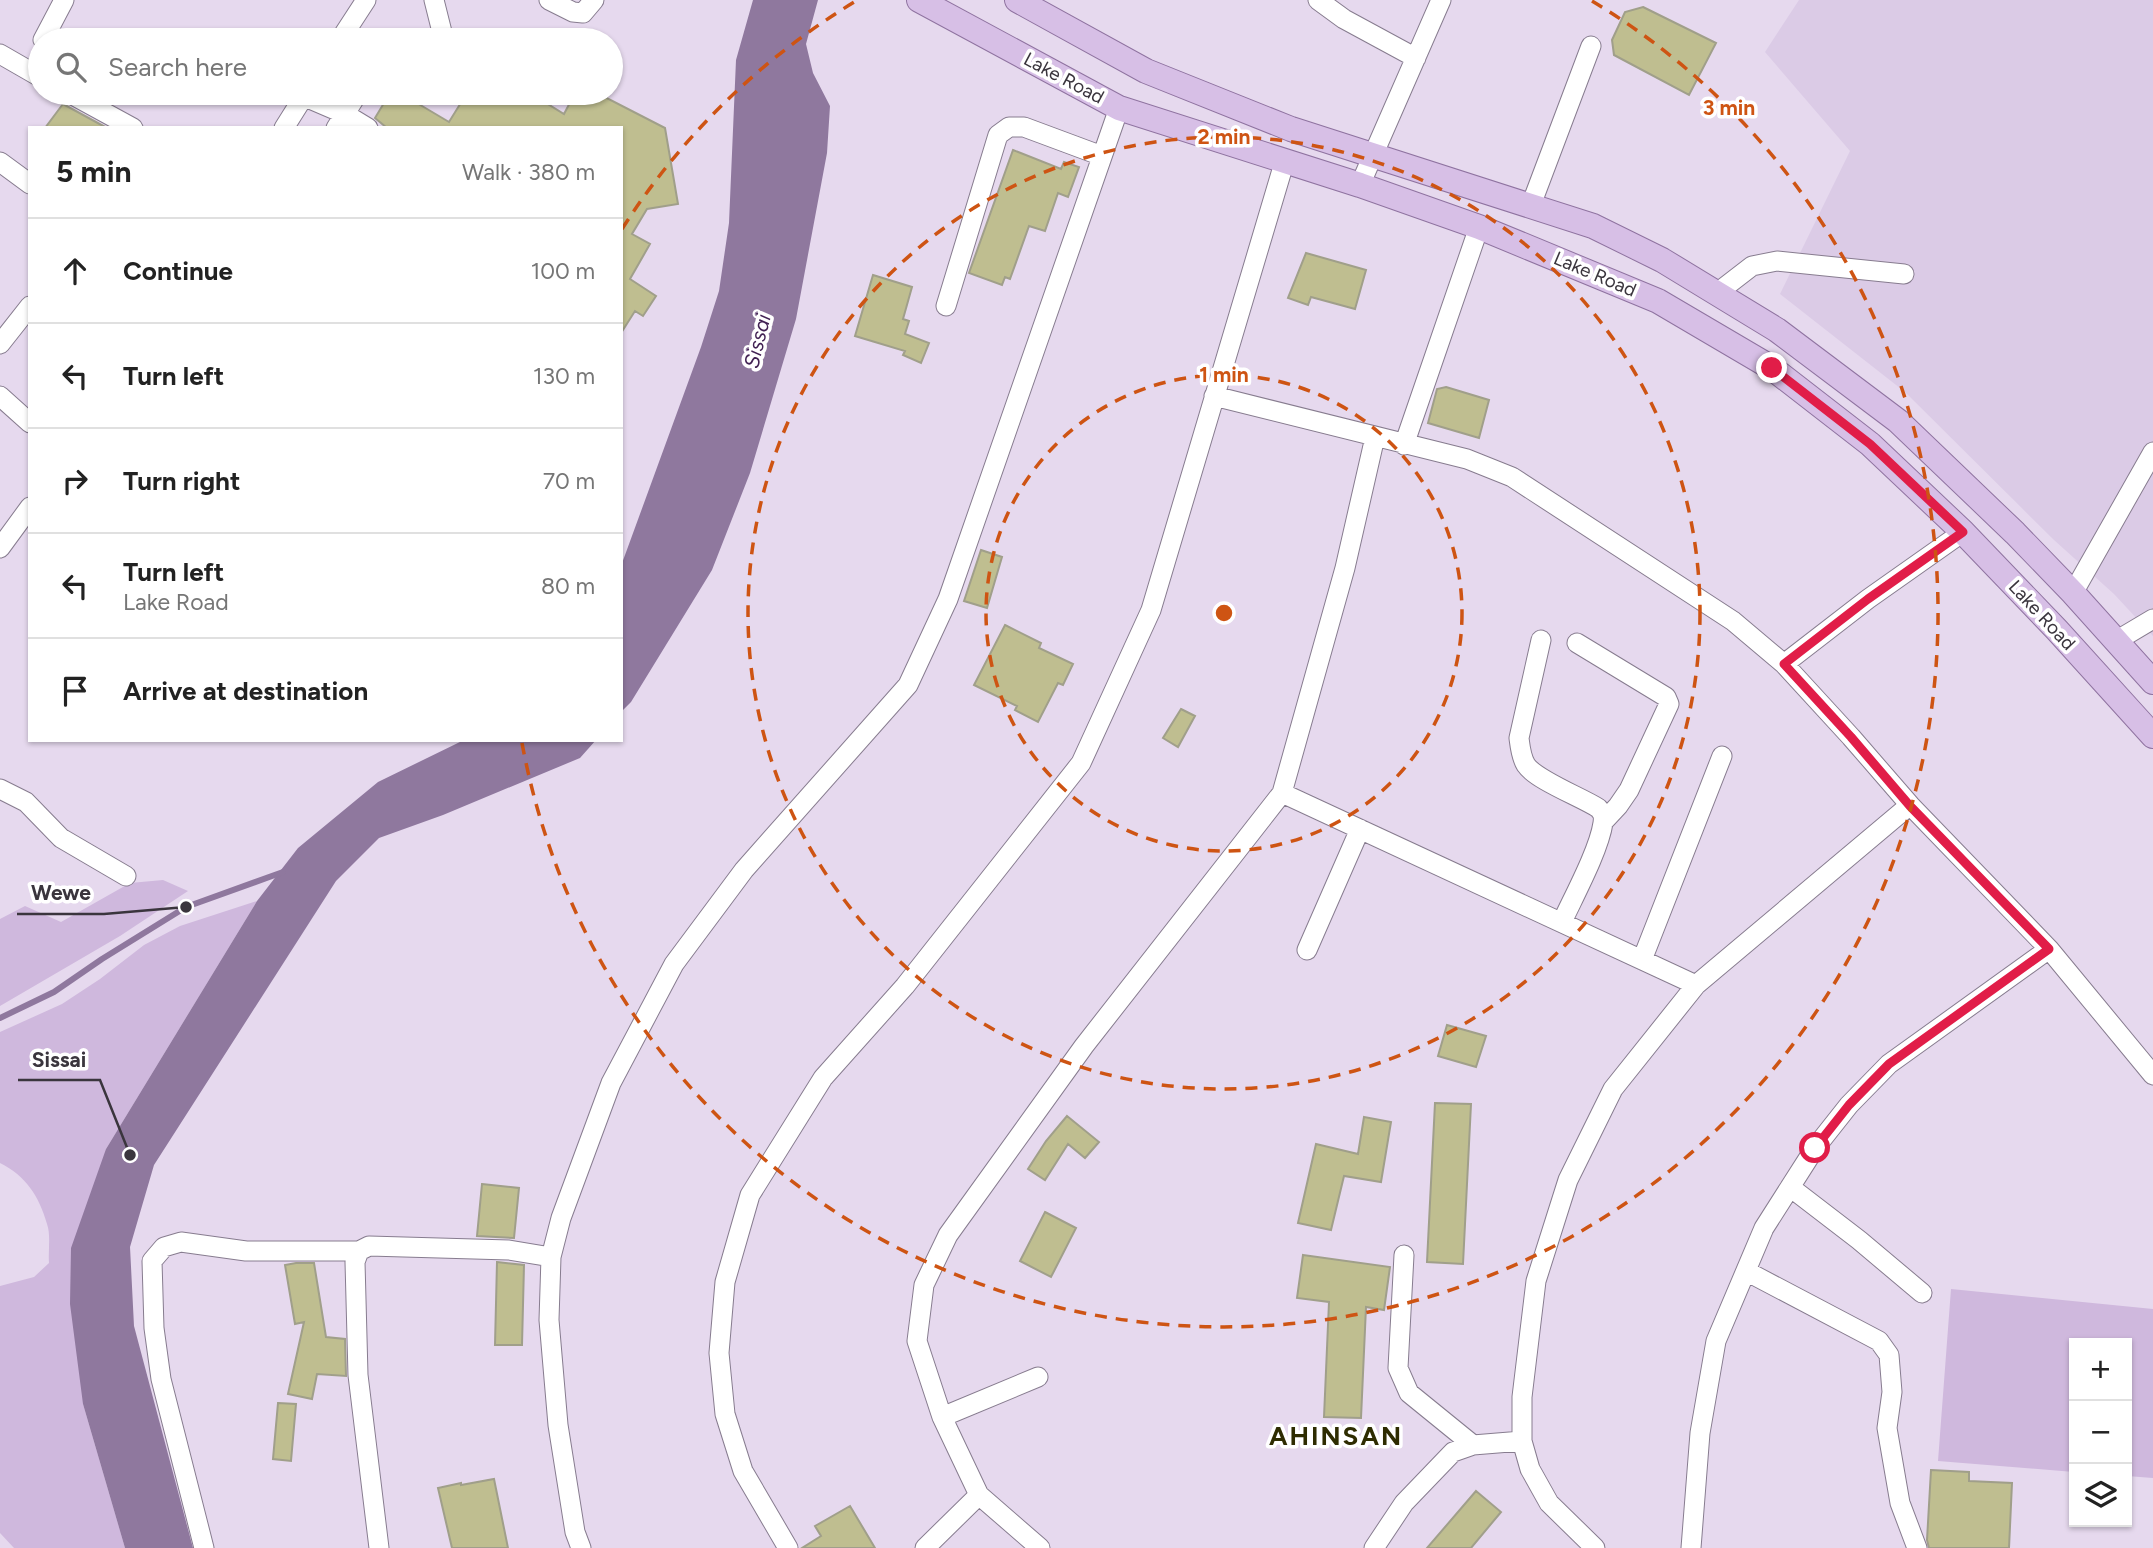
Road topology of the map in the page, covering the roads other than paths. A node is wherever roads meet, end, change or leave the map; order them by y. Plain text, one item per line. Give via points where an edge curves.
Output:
1 (64, 0) edge
2 (366, 0) edge
3 (434, 0) edge
4 (549, 0) edge
5 (594, 0) edge
6 (919, 0) edge
7 (1017, 0) edge
8 (1318, 0) edge
9 (1351, 0) edge
10 (1441, 0) edge
11 (1344, 19) junction
12 (49, 28) edge
13 (348, 28) edge
14 (441, 28) edge
15 (1591, 46) dead end
16 (0, 54) edge
17 (1416, 58) junction
18 (28, 70) edge
19 (91, 105) edge
20 (299, 105) edge
21 (319, 105) edge
22 (351, 105) edge
23 (1119, 108) junction
24 (341, 121) edge
25 (130, 126) edge
26 (285, 126) edge
27 (360, 126) edge
28 (1102, 156) junction
29 (1373, 156) junction
30 (1285, 160) junction
31 (0, 162) edge
32 (28, 183) edge
33 (1360, 185) junction
34 (1531, 205) junction
35 (1479, 227) junction
36 (1904, 274) dead end
37 (1717, 293) junction
38 (946, 306) dead end
39 (28, 308) edge
40 (2, 337) edge
41 (0, 396) edge
42 (1214, 396) junction
43 (28, 421) edge
44 (1375, 437) junction
45 (1404, 445) junction
46 (2153, 452) edge
47 (28, 510) edge
48 (1963, 532) junction
49 (0, 548) edge
50 (2073, 593) junction
51 (2153, 619) edge
52 (1541, 640) dead end
53 (2116, 641) junction
54 (1577, 643) dead end
55 (1784, 664) junction
56 (2153, 682) edge
57 (2153, 736) edge
58 (1722, 757) dead end
59 (0, 789) edge
60 (1282, 793) junction
61 (1910, 806) junction
62 (1604, 821) junction
63 (1360, 829) junction
64 (126, 876) dead end
65 (1562, 922) junction
66 (2049, 949) junction
67 (1307, 950) dead end
68 (1642, 960) junction
69 (1696, 985) junction
70 (2153, 1075) edge
71 (1790, 1187) junction
72 (359, 1251) junction
73 (1404, 1255) dead end
74 (551, 1257) junction
75 (1746, 1271) junction
76 (1922, 1293) dead end
77 (1038, 1377) dead end
78 (942, 1417) junction
79 (1522, 1441) junction
80 (1473, 1445) junction
81 (979, 1495) junction
82 (204, 1548) edge
83 (379, 1548) edge
84 (581, 1548) edge
85 (788, 1548) edge
86 (925, 1548) edge
87 (1040, 1548) edge
88 (1374, 1548) edge
89 (1595, 1548) edge
90 (1691, 1548) edge
91 (1917, 1548) edge

1 - 12 street
2 - 13 street
3 - 14 street
4 - 5 street via 583,13
6 - 23 main road, Lake Road
7 - 29 main road, Lake Road via 1146,71
8 - 11 street
9 - 11 street
10 - 17 street
11 - 17 street
15 - 34 street
16 - 18 street
17 - 29 street
19 - 25 street
20 - 26 street
21 - 24 street
22 - 24 street
23 - 28 street
23 - 30 main road, Lake Road
24 - 27 street
28 - 38 street via 1024,127 1009,127 998,135
28 - 74 street via 948,599 908,685 744,870 674,964 611,1083
29 - 33 street
29 - 34 main road, Lake Road
30 - 33 main road, Lake Road
30 - 42 street
31 - 32 street
33 - 35 main road, Lake Road
34 - 37 main road, Lake Road via 1593,226
35 - 45 street
35 - 48 main road, Lake Road via 1658,302 1772,368 1870,444
36 - 37 street via 1777,261 1752,266
37 - 50 main road, Lake Road via 1777,330 1898,421
39 - 40 street
41 - 43 street
42 - 44 street
42 - 85 street via 1151,610 1081,763 905,986 823,1078 750,1195 725,1282 719,1353 725,1414 743,1471
44 - 45 street
44 - 60 street via 1345,568
45 - 55 street via 1467,459 1512,477 1733,621
46 - 50 street
47 - 49 street
48 - 55 street
48 - 57 main road, Lake Road
50 - 53 main road, Lake Road
51 - 53 street
52 - 62 street via 1519,738 1521,754 1540,777 1598,808
53 - 56 main road, Lake Road
54 - 62 street via 1666,697 1669,704 1629,790
55 - 61 street
58 - 68 street
59 - 64 street via 26,802 61,838
60 - 63 street
60 - 78 street via 1084,1046 948,1235 924,1285 917,1341
61 - 66 street
61 - 69 street
62 - 65 street
63 - 65 street
63 - 67 street
65 - 68 street
66 - 70 street
66 - 71 street via 1889,1064 1849,1105
68 - 69 street
69 - 79 street via 1612,1089 1568,1180 1536,1281 1522,1397
71 - 75 street via 1764,1228
71 - 76 street
72 - 74 street via 369,1246 453,1248
72 - 82 street via 246,1251 181,1242 164,1247 152,1261 161,1379
72 - 83 street via 355,1262 358,1375
73 - 80 street via 1398,1368 1409,1393
74 - 84 street via 550,1320 558,1425
75 - 90 street via 1716,1341 1700,1433
75 - 91 street via 1879,1341 1889,1355 1892,1392 1886,1427 1900,1503
77 - 78 street
78 - 81 street
79 - 80 street
79 - 89 street via 1530,1469 1549,1503
80 - 88 street via 1453,1452 1404,1503
81 - 86 street
81 - 87 street

